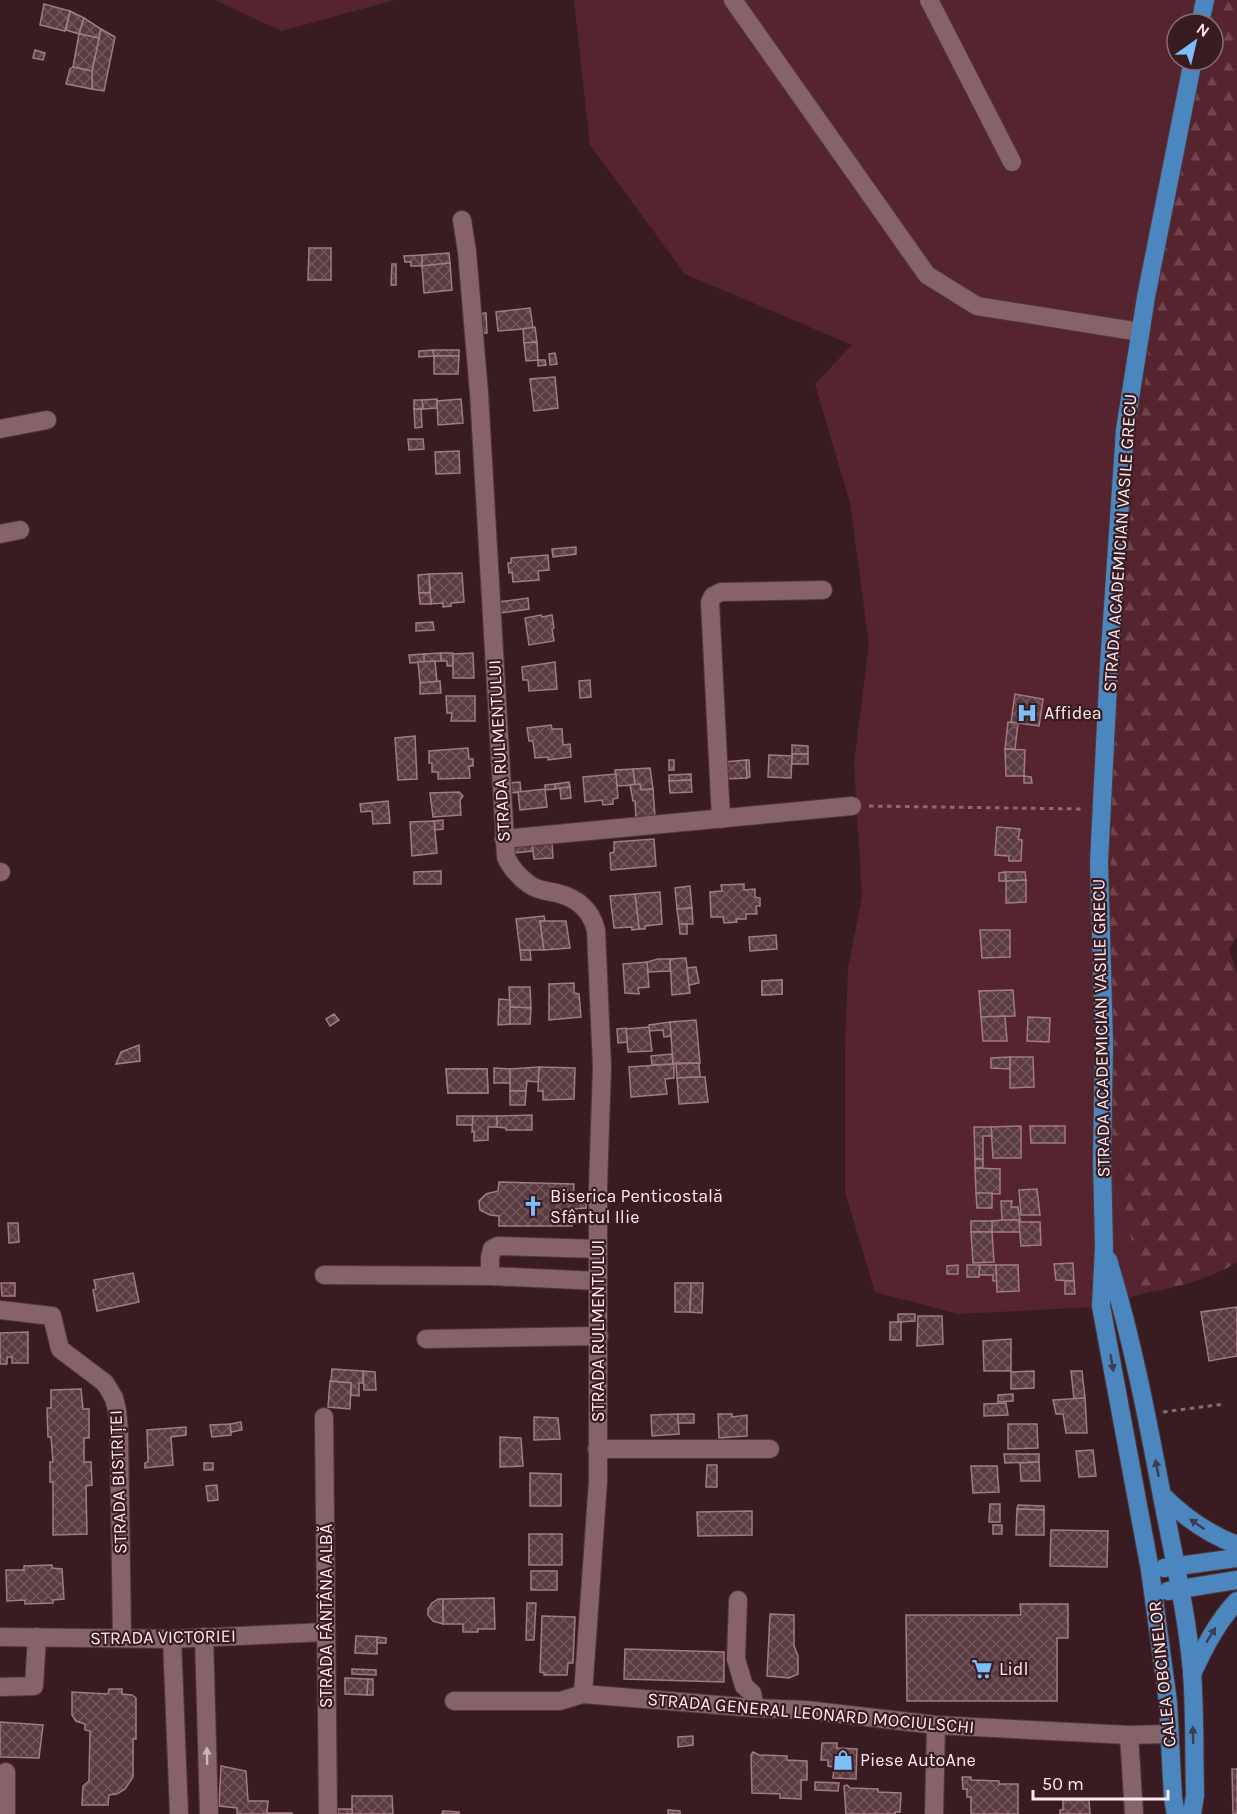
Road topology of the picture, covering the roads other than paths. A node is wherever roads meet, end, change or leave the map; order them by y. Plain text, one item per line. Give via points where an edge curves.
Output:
1 (733, 0) edge
2 (929, 0) edge
3 (1191, 72) edge
4 (1012, 162) dead end
5 (462, 220) dead end
6 (1140, 332) junction
7 (47, 420) dead end
8 (0, 429) edge
9 (20, 530) dead end
10 (0, 534) edge
11 (823, 590) dead end
12 (852, 806) road end
13 (721, 819) junction
14 (504, 839) junction
15 (1104, 1247) junction
16 (598, 1249) junction
17 (324, 1275) dead end
18 (490, 1276) junction
19 (598, 1281) junction
20 (0, 1310) edge
21 (599, 1336) junction
22 (426, 1339) dead end
23 (324, 1418) dead end
24 (597, 1449) junction
25 (770, 1449) dead end
26 (1162, 1495) junction
27 (1237, 1545) edge
28 (1237, 1558) edge
29 (1176, 1566) junction
30 (1150, 1570) junction
31 (1237, 1580) edge
32 (1180, 1589) junction
33 (1153, 1593) junction
34 (738, 1600) dead end
35 (1237, 1601) edge
36 (326, 1632) junction
37 (0, 1637) edge
38 (37, 1637) junction
39 (204, 1637) junction
40 (122, 1638) junction
41 (172, 1638) junction
42 (1192, 1674) junction
43 (0, 1687) edge
44 (583, 1694) junction
45 (454, 1701) dead end
46 (755, 1708) junction
47 (936, 1725) junction
48 (1169, 1734) junction
49 (1129, 1735) junction
50 (6, 1772) dead end
51 (6, 1814) edge
52 (178, 1814) edge
53 (208, 1814) edge
54 (327, 1814) edge
55 (934, 1814) edge
56 (1134, 1814) edge
57 (1176, 1814) edge
58 (1192, 1814) edge

1 - 6 street via 927,275 977,306
2 - 4 street
3 - 6 main road, STRADA ACADEMICIAN VASILE GRECU
5 - 14 street, STRADA RULMENTULUI via 479,393
6 - 15 main road, STRADA ACADEMICIAN VASILE GRECU via 1125,430 1101,809
7 - 8 street
9 - 10 street
11 - 13 street via 721,592 710,602
12 - 13 street
13 - 14 street
14 - 16 street, STRADA RULMENTULUI via 506,857 519,876 542,891 582,905 596,930 602,1067
26 -> 15 main road, STRADA ACADEMICIAN VASILE GRECU via 1122,1305
15 -> 30 main road, STRADA ACADEMICIAN VASILE GRECU via 1101,1306
16 - 18 street via 498,1246 492,1249
16 - 19 street, STRADA RULMENTULUI
17 - 18 street
18 - 19 street
19 - 21 street, STRADA RULMENTULUI
20 - 40 street, STRADA BISTRIȚEI via 52,1316 60,1349 105,1383 114,1398
21 - 22 street
21 - 24 street, STRADA RULMENTULUI
23 - 36 street, STRADA FÂNTÂNA ALBĂ
24 - 25 street, STRADA RULMENTULUI
24 - 44 street, STRADA RULMENTULUI
27 -> 26 main road via 1199,1526
26 - 29 main road, STRADA ACADEMICIAN VASILE GRECU
28 - 29 main road
29 - 30 main road
29 - 32 main road, CALEA OBCINELOR
30 - 33 main road, CALEA OBCINELOR
31 - 32 main road
32 - 33 main road
32 - 42 main road, CALEA OBCINELOR
33 - 48 main road, CALEA OBCINELOR
34 - 46 street via 736,1659
42 -> 35 main road via 1208,1640
36 - 39 street, STRADA VICTORIEI
36 - 54 street, STRADA FÂNTÂNA ALBĂ
37 - 38 street, STRADA VICTORIEI
38 - 40 street, STRADA VICTORIEI
38 - 43 street via 34,1686
39 - 41 street, STRADA VICTORIEI
53 -> 39 street
40 - 41 street, STRADA VICTORIEI
41 - 52 street
58 -> 42 main road, CALEA OBCINELOR
44 - 45 street, STRADA GENERAL LEONARD MOCIULSCHI via 560,1701
44 - 46 street, STRADA GENERAL LEONARD MOCIULSCHI
46 - 47 street, STRADA GENERAL LEONARD MOCIULSCHI
47 - 49 street, STRADA GENERAL LEONARD MOCIULSCHI
47 - 55 street
48 - 49 street, STRADA GENERAL LEONARD MOCIULSCHI
48 - 57 main road, CALEA OBCINELOR
49 - 56 street
50 - 51 street

